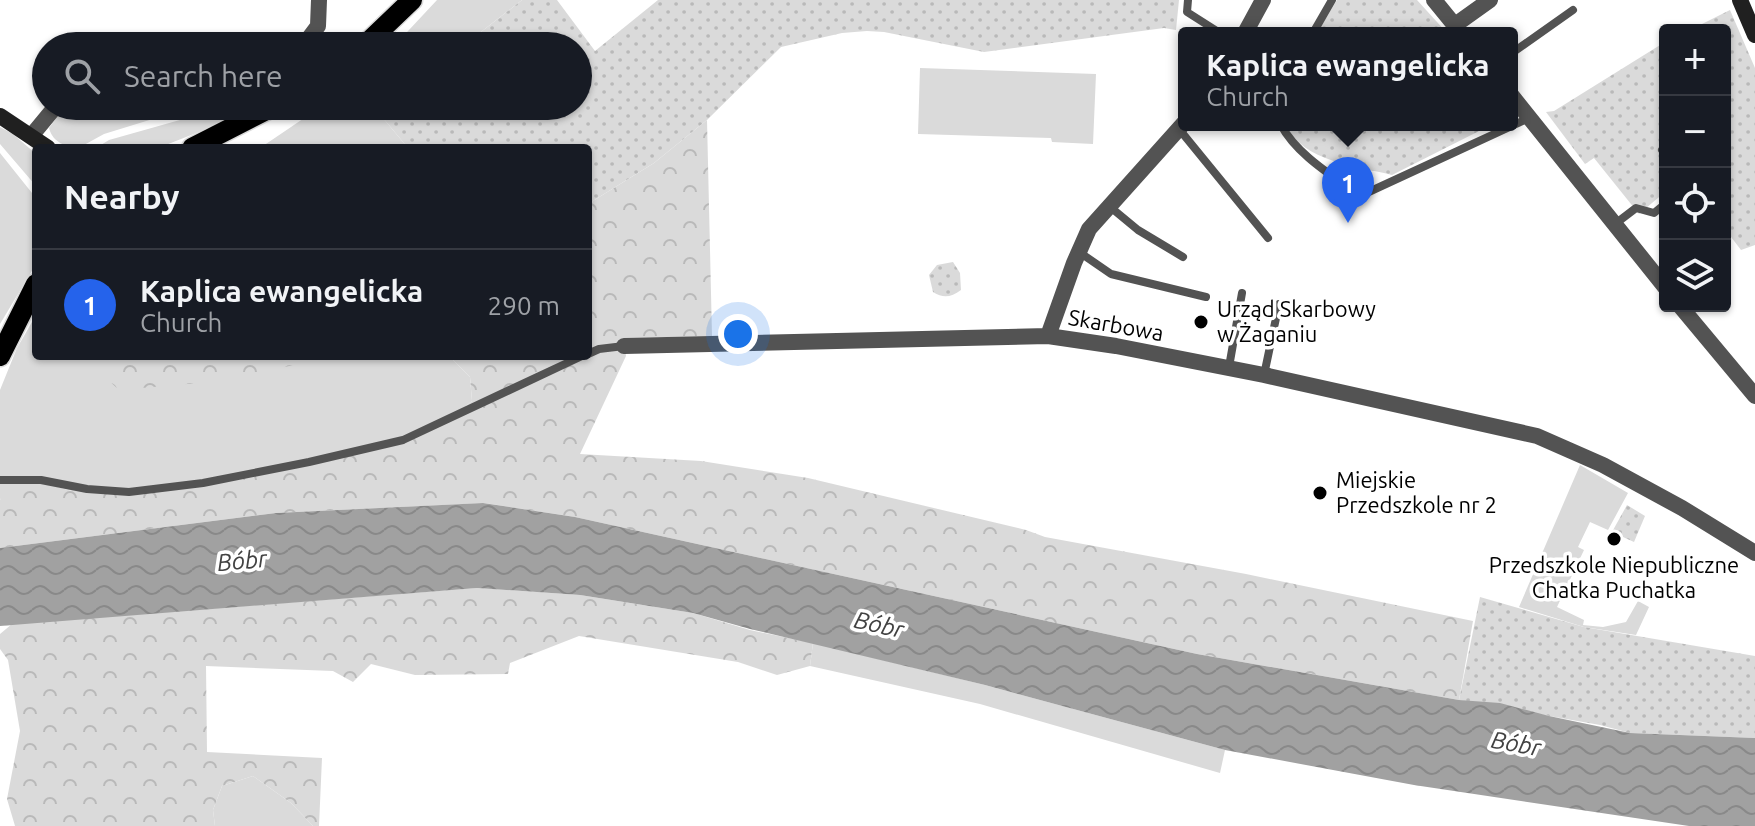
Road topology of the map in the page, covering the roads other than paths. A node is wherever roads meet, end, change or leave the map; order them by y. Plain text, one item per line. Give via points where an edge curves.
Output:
1 (319, 0) edge
2 (412, 0) edge
3 (1188, 0) edge
4 (1263, 0) edge
5 (1332, 0) edge
6 (1434, 0) edge
7 (1490, 0) edge
8 (1740, 0) edge
9 (1573, 10) dead end
10 (1211, 27) edge
11 (1248, 27) edge
12 (1316, 27) edge
13 (1456, 27) edge
14 (1460, 27) edge
15 (314, 32) edge
16 (379, 32) edge
17 (1755, 35) edge
18 (1518, 49) edge
19 (1518, 103) edge
20 (0, 116) edge
21 (1529, 117) junction
22 (44, 120) edge
23 (247, 120) edge
24 (1518, 122) edge
25 (1178, 129) edge
26 (1185, 131) edge
27 (1285, 131) edge
28 (1499, 131) edge
29 (32, 135) junction
30 (43, 144) edge
31 (200, 144) edge
32 (1109, 206) junction
33 (1659, 209) edge
34 (1615, 224) junction
35 (1268, 238) dead end
36 (1079, 252) junction
37 (1183, 257) dead end
38 (1659, 279) edge
39 (32, 292) edge
40 (1242, 293) dead end
41 (1206, 297) dead end
42 (1279, 304) dead end
43 (1685, 312) edge
44 (1048, 336) junction
45 (624, 346) joint
46 (592, 352) edge
47 (0, 356) edge
48 (573, 360) edge
49 (1229, 368) junction
50 (1264, 375) junction
51 (1755, 396) edge
52 (0, 480) edge
53 (1755, 553) edge

1 - 15 street
2 - 16 main road
3 - 10 lane via 1187,12
4 - 11 street
5 - 12 lane
6 - 13 street
7 - 14 street
8 - 17 main road
9 - 18 lane
19 - 21 street
20 - 29 main road
21 - 24 lane
21 - 34 street
22 - 29 street
23 - 31 main road
25 - 32 street
26 - 35 lane
27 - 28 lane via 1360,196
29 - 30 main road
32 - 36 street via 1089,229
32 - 37 lane
33 - 34 lane via 1654,213 1636,208
34 - 38 street
36 - 41 lane via 1111,274
36 - 44 street
39 - 47 main road
40 - 49 lane
42 - 50 lane
43 - 51 street
44 - 45 street, Skarbowa
44 - 49 street, Skarbowa
45 - 46 lane
48 - 52 lane via 403,440 309,462 129,492
49 - 50 street, Skarbowa
50 - 53 street, Skarbowa via 1537,436 1671,502

